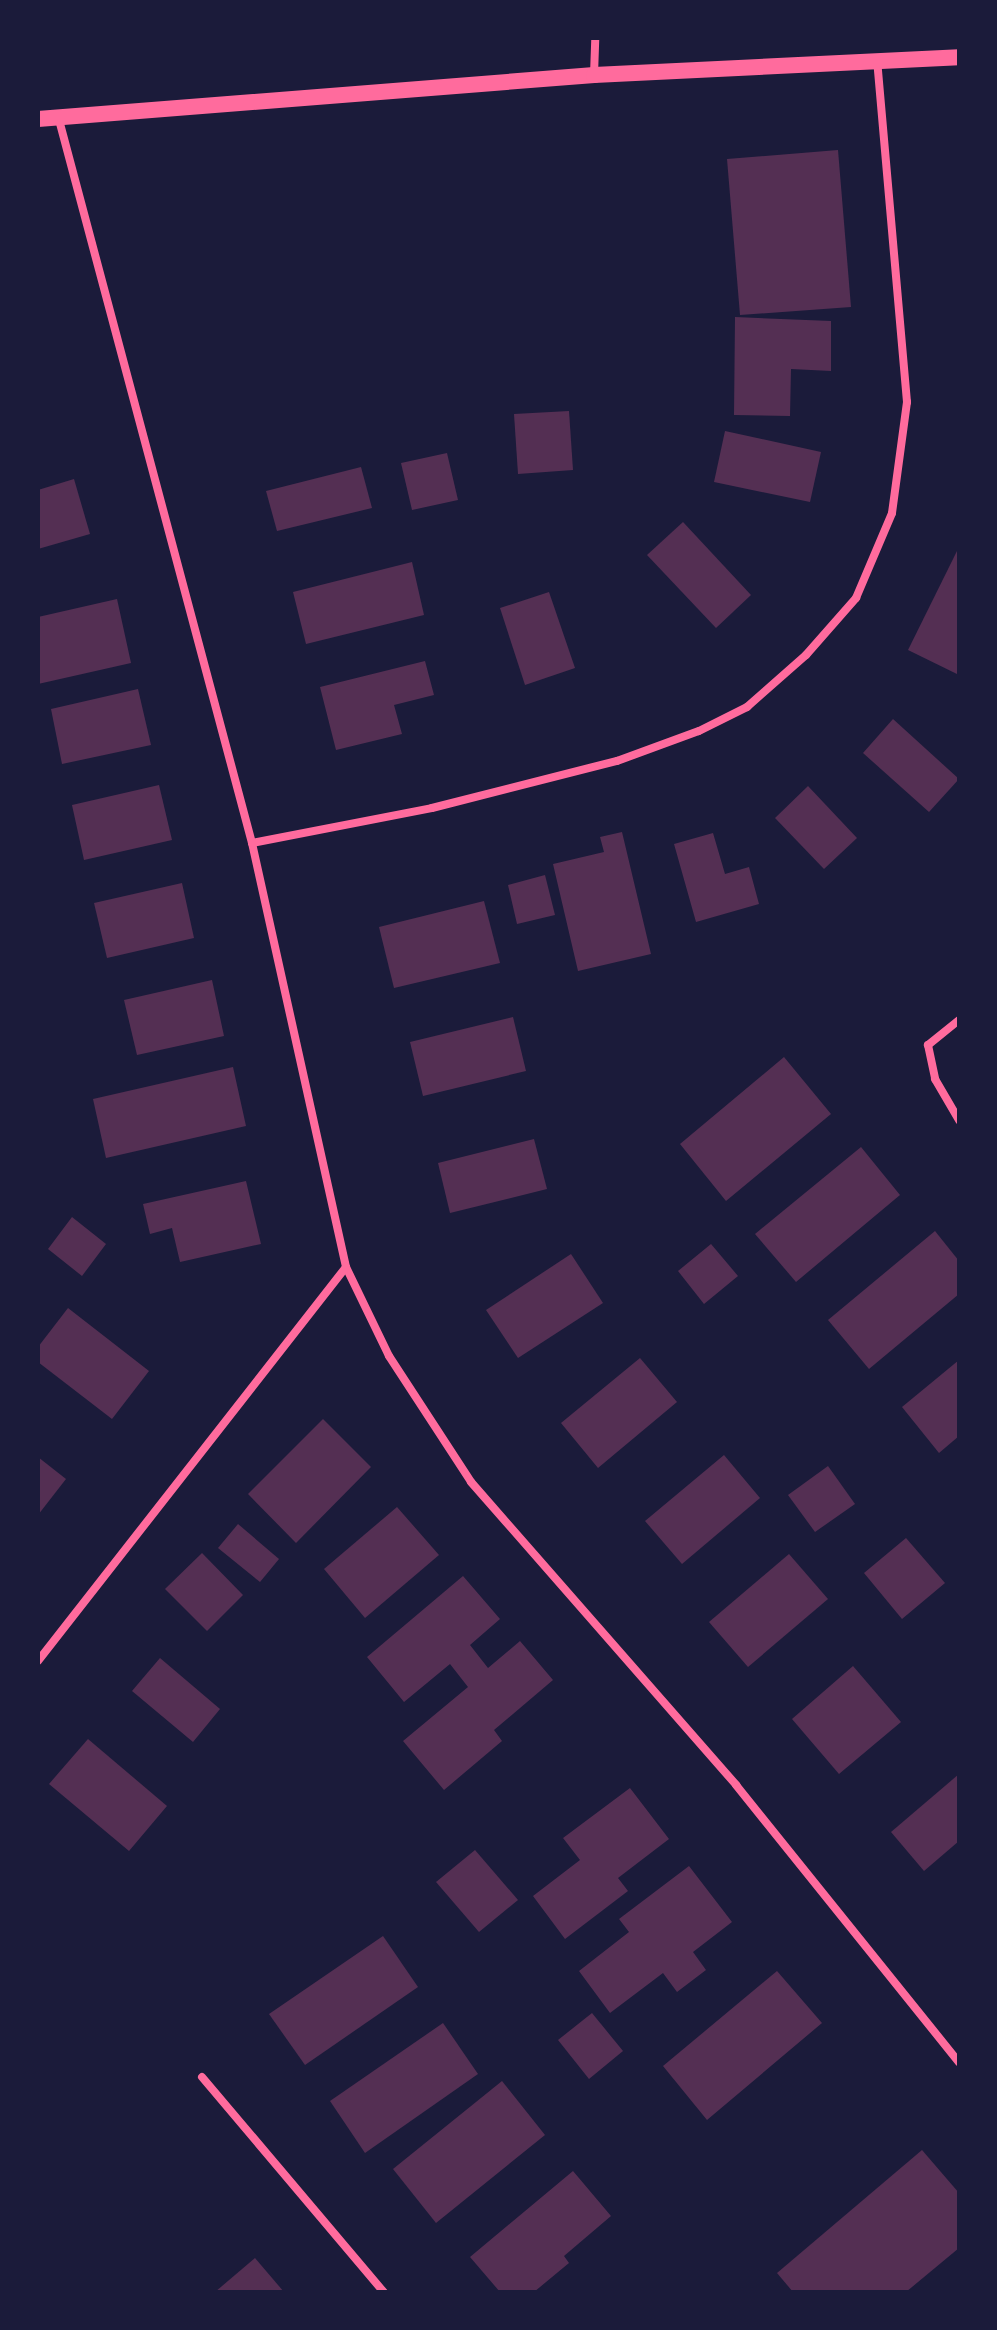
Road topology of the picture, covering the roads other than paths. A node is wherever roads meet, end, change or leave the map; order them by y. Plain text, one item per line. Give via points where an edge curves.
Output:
1 (595, 38) edge
2 (959, 57) edge
3 (877, 62) junction
4 (594, 75) junction
5 (58, 116) junction
6 (38, 119) edge
7 (252, 843) junction
8 (959, 1020) edge
9 (959, 1120) edge
10 (346, 1267) junction
11 (38, 1661) edge
12 (959, 2062) edge
13 (202, 2077) dead end
14 (384, 2292) edge

1 - 4 street
2 - 3 main road
3 - 4 main road
3 - 7 street via 907,402 892,513 856,598 806,655 747,707 699,731 617,761 447,805
4 - 5 main road
5 - 6 main road
5 - 7 street
7 - 10 street
8 - 9 street via 928,1045 935,1079
10 - 11 street
10 - 12 street via 389,1356 471,1482 736,1785
13 - 14 street

